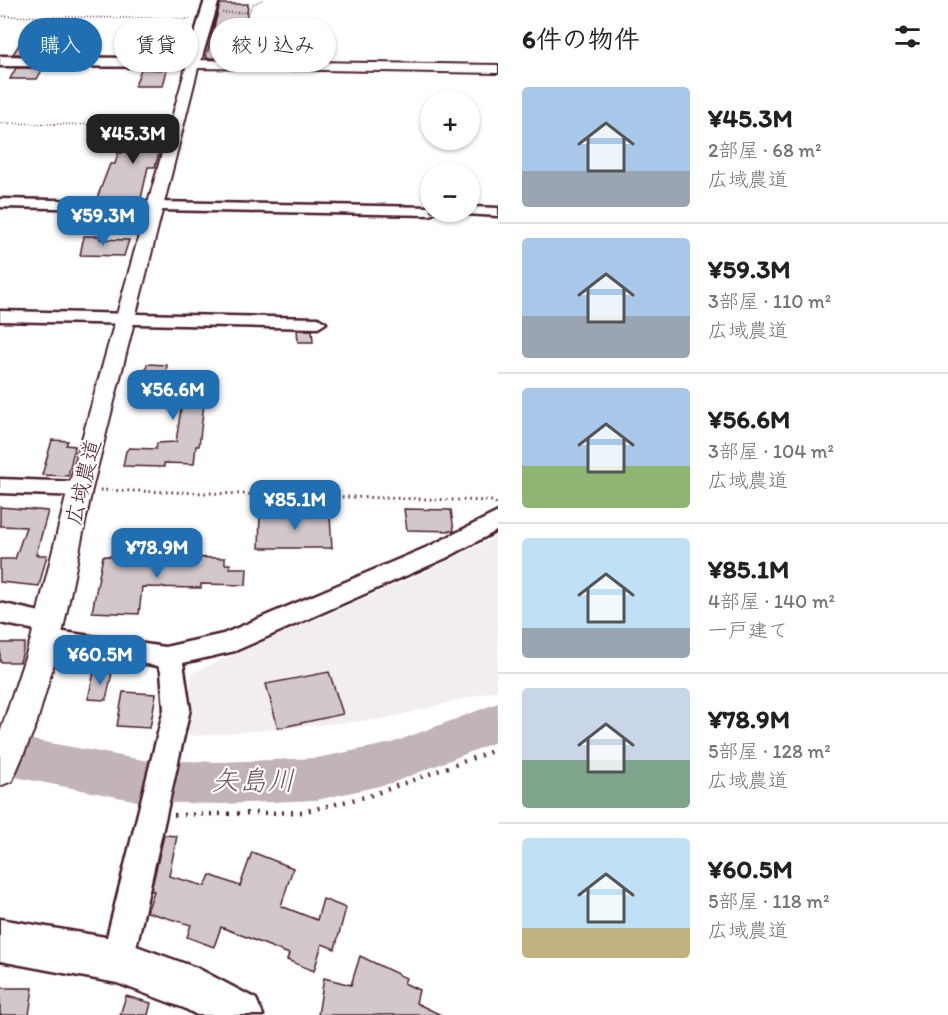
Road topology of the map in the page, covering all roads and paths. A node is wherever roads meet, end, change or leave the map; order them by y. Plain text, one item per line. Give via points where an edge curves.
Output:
1 (262, 0) edge
2 (209, 11) edge
3 (0, 16) edge
4 (198, 47) edge
5 (0, 61) edge
6 (114, 63) edge
7 (198, 64) edge
8 (498, 69) edge
9 (191, 72) edge
10 (0, 123) edge
11 (177, 126) junction
12 (0, 203) edge
13 (156, 205) junction
14 (420, 211) edge
15 (480, 211) edge
16 (498, 212) edge
17 (0, 316) edge
18 (127, 318) junction
19 (318, 322) dead end
20 (0, 486) edge
21 (80, 489) junction
22 (498, 505) edge
23 (498, 520) edge
24 (0, 613) edge
25 (48, 631) junction
26 (165, 657) junction
27 (498, 749) edge
28 (0, 770) edge
29 (151, 810) junction
30 (0, 940) edge
31 (117, 961) junction
32 (240, 1015) edge

1 - 2 path via 253,4 249,12
2 - 3 path
2 - 4 main road
5 - 6 main road
7 - 8 street
9 - 11 street, 広域農道
10 - 11 path
11 - 13 street, 広域農道
12 - 13 street
13 - 14 street
13 - 18 street, 広域農道
15 - 16 street
17 - 18 street
18 - 19 street
18 - 21 street, 広域農道
20 - 21 street
21 - 22 path via 493,501
21 - 25 street, 広域農道
23 - 26 street via 428,557 226,644
24 - 25 street
25 - 26 street
25 - 28 street, 広域農道 via 20,725
26 - 29 street via 173,668 177,709
27 - 29 path via 369,796 302,812
29 - 31 street
30 - 31 main road
31 - 32 main road via 197,990

